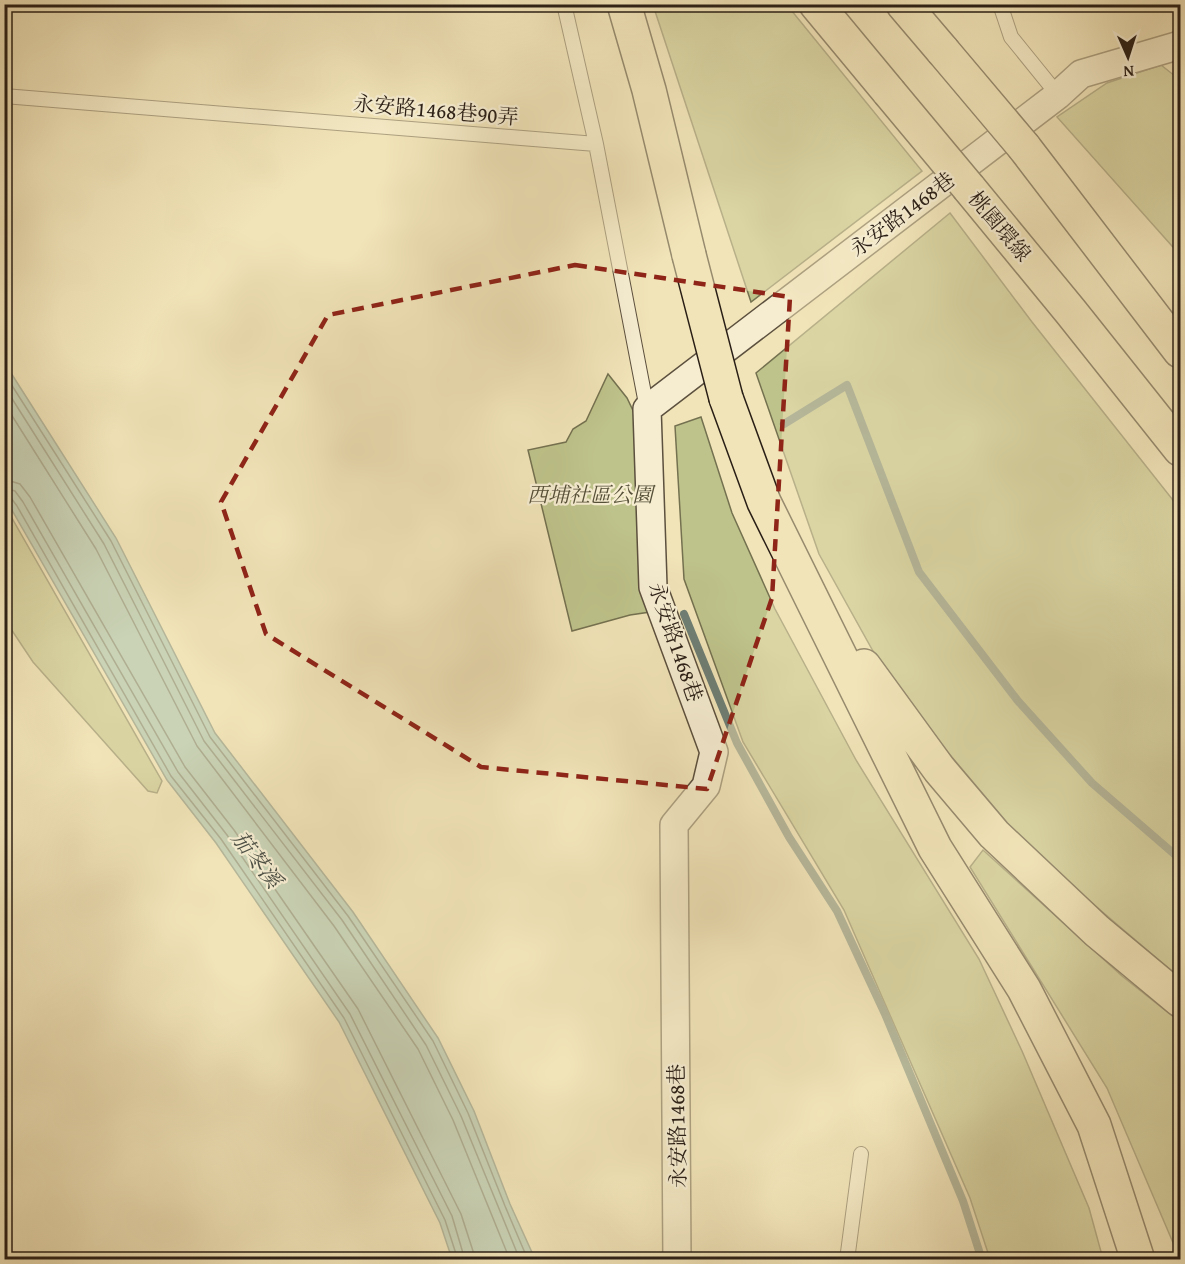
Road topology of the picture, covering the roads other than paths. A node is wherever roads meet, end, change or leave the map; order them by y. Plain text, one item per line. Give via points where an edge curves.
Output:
1 (564, 4) edge
2 (624, 4) edge
3 (816, 4) edge
4 (903, 4) edge
5 (1000, 4) edge
6 (1180, 45) edge
7 (1058, 95) junction
8 (4, 96) edge
9 (596, 144) junction
10 (1118, 269) junction
11 (1180, 333) edge
12 (1180, 351) edge
13 (647, 409) junction
14 (1180, 449) edge
15 (807, 586) junction
16 (1180, 1000) edge
17 (861, 1154) dead end
18 (677, 1260) edge
19 (847, 1260) edge
20 (1138, 1260) edge

1 - 9 lane
2 - 15 highway, bridge via 650,90 726,398 764,502
3 - 14 highway, 桃園環線, bridge
4 - 10 highway, bridge via 1024,147
5 - 7 lane via 1011,37
6 - 7 street, 永安路1468巷 via 1081,75
7 - 13 street, 永安路1468巷
8 - 9 lane, 永安路1468巷90弄
9 - 13 lane
10 - 11 highway
10 - 12 highway
13 - 18 street, 永安路1468巷 via 653,587 714,752 706,786 674,825
15 - 16 highway via 939,769 994,834 1096,932
15 - 20 highway via 935,848 1024,989 1094,1125
17 - 19 lane

